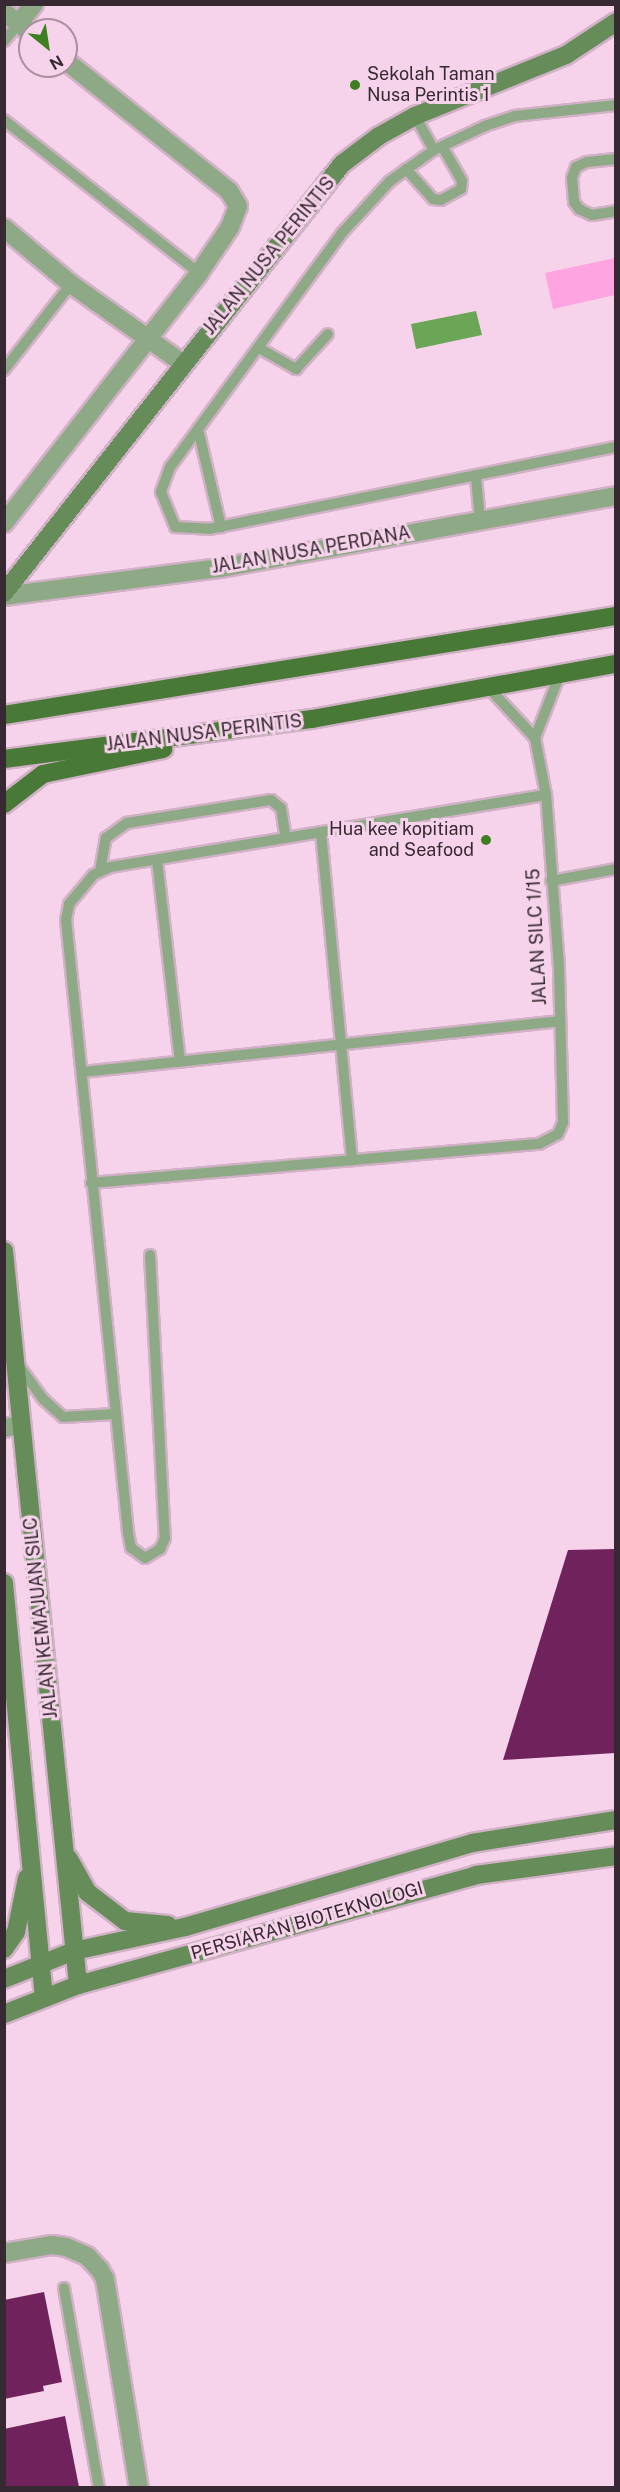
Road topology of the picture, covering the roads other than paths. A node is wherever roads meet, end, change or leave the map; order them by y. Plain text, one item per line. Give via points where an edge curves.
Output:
1 (34, 4) edge
2 (22, 18) edge
3 (18, 22) edge
4 (615, 22) edge
5 (4, 41) edge
6 (78, 71) edge
7 (615, 105) edge
8 (415, 116) junction
9 (4, 120) edge
10 (438, 148) junction
11 (615, 159) edge
12 (406, 168) junction
13 (615, 212) edge
14 (8, 236) edge
15 (200, 273) junction
16 (71, 284) junction
17 (328, 334) dead end
18 (150, 339) junction
19 (259, 348) junction
20 (182, 363) junction
21 (4, 370) edge
22 (198, 429) junction
23 (615, 447) edge
24 (476, 478) junction
25 (615, 496) edge
26 (480, 520) junction
27 (4, 523) edge
28 (221, 527) junction
29 (4, 595) edge
30 (615, 616) edge
31 (615, 664) edge
32 (560, 674) junction
33 (488, 687) junction
34 (4, 716) edge
35 (312, 719) junction
36 (535, 738) junction
37 (4, 759) edge
38 (546, 795) junction
39 (4, 804) edge
40 (321, 832) junction
41 (286, 838) junction
42 (157, 860) junction
43 (615, 869) edge
44 (100, 871) junction
45 (552, 880) junction
46 (558, 1021) junction
47 (339, 1044) junction
48 (180, 1062) junction
49 (84, 1072) junction
50 (352, 1160) junction
51 (91, 1183) junction
52 (4, 1251) edge
53 (150, 1255) dead end
54 (15, 1361) junction
55 (114, 1414) junction
56 (13, 1427) edge
57 (4, 1583) edge
58 (615, 1820) edge
59 (64, 1849) junction
60 (615, 1856) edge
61 (31, 1859) junction
62 (185, 1927) junction
63 (4, 1949) edge
64 (74, 1951) junction
65 (41, 1962) junction
66 (4, 1979) edge
67 (78, 1985) junction
68 (44, 1997) junction
69 (4, 2014) edge
70 (4, 2253) edge
71 (64, 2288) dead end
72 (99, 2487) edge
73 (139, 2487) edge

1 - 2 street
3 - 5 lane
4 - 8 street, JALAN NUSA PERINTIS via 566,55
6 - 15 street via 229,191 238,206
7 - 10 lane via 515,116
8 - 10 lane
8 - 20 street, JALAN NUSA PERINTIS via 379,136 342,164
9 - 15 lane
10 - 12 lane
10 - 12 lane via 462,181 461,189 441,200 433,199
11 - 13 lane via 587,162 576,167 572,178 574,202 579,209 592,215
12 - 19 lane via 342,233
14 - 16 street
15 - 18 street
16 - 18 street
16 - 21 lane
17 - 19 lane via 296,369
18 - 20 street
18 - 27 street
19 - 22 lane
20 - 29 street, JALAN NUSA PERINTIS
22 - 28 lane
22 - 28 lane via 170,467 161,492 176,527
23 - 24 lane
24 - 26 lane
24 - 28 lane
25 - 26 street, JALAN NUSA PERDANA
26 - 29 street, JALAN NUSA PERDANA via 220,568
30 - 34 main road
31 - 32 main road, JALAN NUSA PERINTIS
32 - 33 main road, JALAN NUSA PERINTIS
32 - 36 lane
33 - 35 main road, JALAN NUSA PERINTIS
33 - 36 lane
35 - 37 main road, JALAN NUSA PERINTIS
35 - 39 main road via 43,774
36 - 38 lane, JALAN SILC 1/15
38 - 40 lane
38 - 45 lane, JALAN SILC 1/15
40 - 41 lane
40 - 47 lane
41 - 42 lane
41 - 44 lane via 281,808 271,800 127,823 106,838
42 - 44 lane
42 - 48 lane
43 - 45 lane
44 - 49 lane via 74,896 66,920
45 - 46 lane, JALAN SILC 1/15 via 559,967
46 - 47 lane
46 - 50 lane, JALAN SILC 1/15 via 563,1122 558,1134 539,1144
47 - 48 lane
47 - 50 lane
48 - 49 lane
49 - 51 lane
50 - 51 lane
51 - 55 lane
52 - 54 street, JALAN KEMAJUAN SILC
53 - 55 lane via 165,1538 160,1550 145,1557 131,1548
54 - 55 lane via 43,1399 63,1417
54 - 56 street, JALAN KEMAJUAN SILC
56 - 59 street, JALAN KEMAJUAN SILC
57 - 61 street, JALAN KEMAJUAN SILC
58 - 62 street, PERSIARAN BIOTEKNOLOGI via 472,1843
59 - 62 street via 87,1892 125,1921
59 - 64 street, JALAN KEMAJUAN SILC
60 - 67 street, PERSIARAN BIOTEKNOLOGI via 476,1875
61 - 63 street via 16,1932
61 - 65 street, JALAN KEMAJUAN SILC
62 - 64 street, PERSIARAN BIOTEKNOLOGI
64 - 65 street, PERSIARAN BIOTEKNOLOGI
64 - 67 street, JALAN KEMAJUAN SILC
65 - 66 street, PERSIARAN BIOTEKNOLOGI
65 - 68 street, JALAN KEMAJUAN SILC
67 - 68 street, PERSIARAN BIOTEKNOLOGI
68 - 69 street, PERSIARAN BIOTEKNOLOGI
70 - 73 street via 52,2245 66,2247 87,2256 100,2270 105,2279
71 - 72 lane

